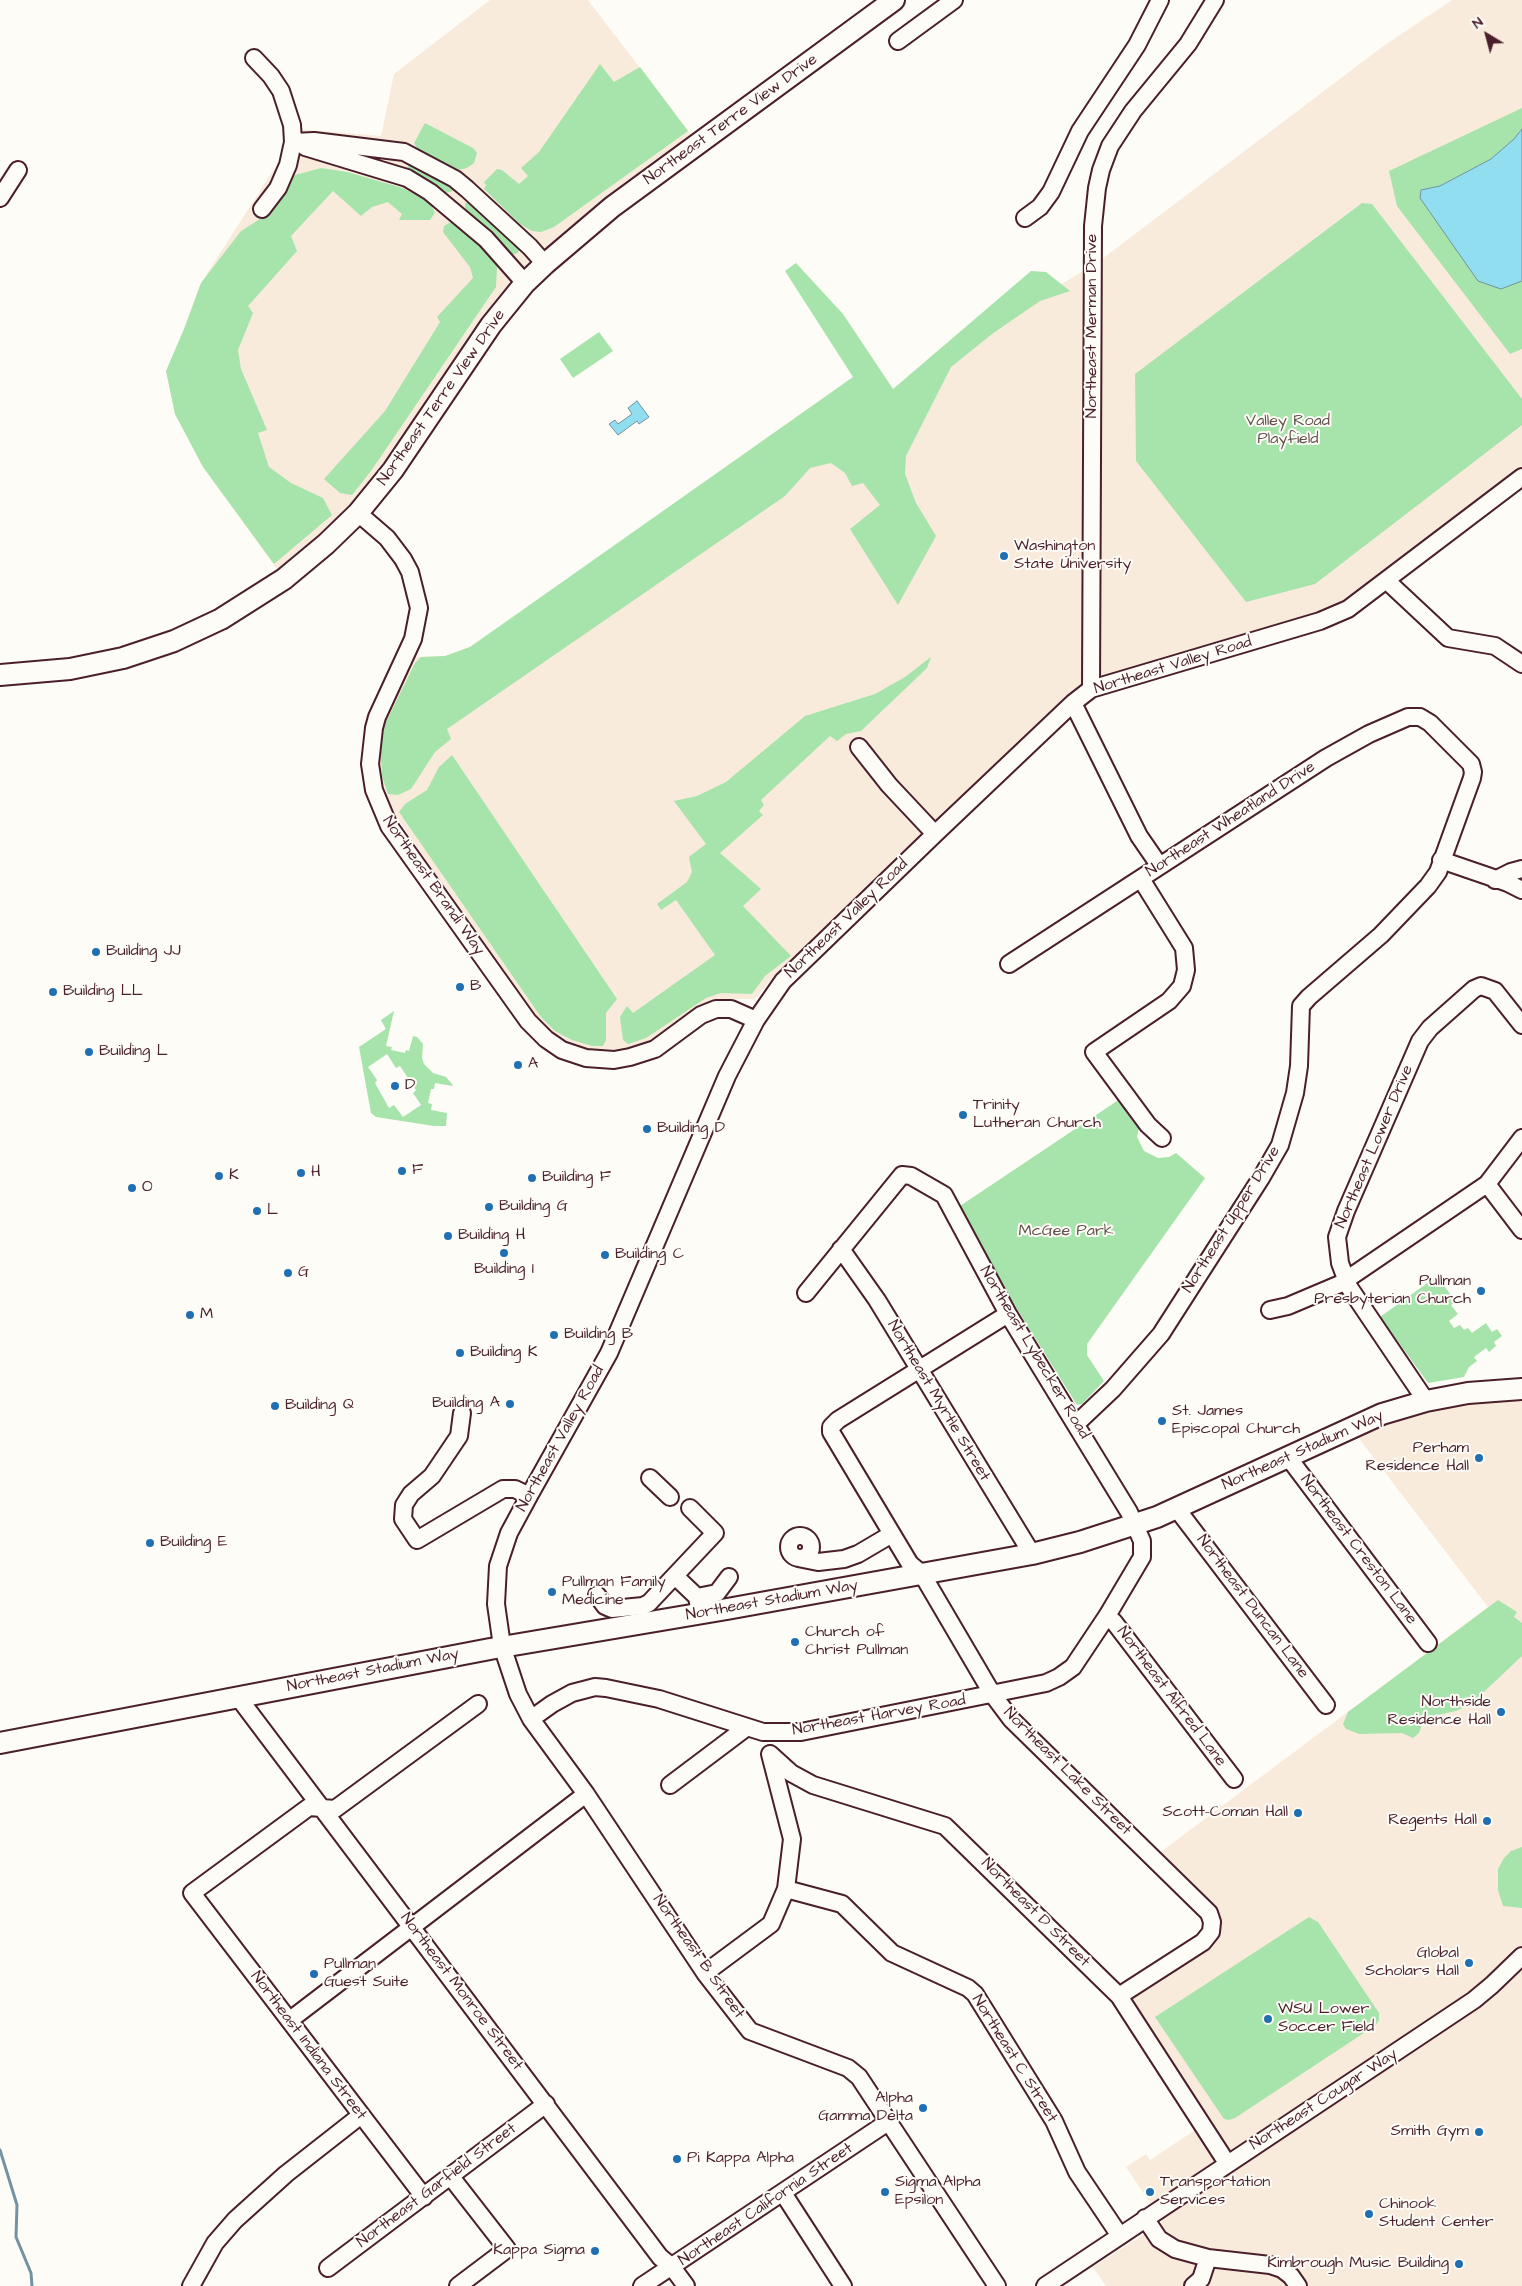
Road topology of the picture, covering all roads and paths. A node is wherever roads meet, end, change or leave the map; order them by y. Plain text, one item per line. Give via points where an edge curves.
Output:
1 (894, 0) edge
2 (954, 0) edge
3 (1160, 0) edge
4 (1215, 0) edge
5 (898, 41) dead end
6 (254, 58) dead end
7 (293, 142) junction
8 (404, 152) junction
9 (18, 170) dead end
10 (394, 175) junction
11 (468, 189) junction
12 (0, 198) edge
13 (262, 208) dead end
14 (451, 208) junction
15 (1025, 218) dead end
16 (545, 264) junction
17 (525, 283) junction
18 (1522, 477) edge
19 (358, 513) junction
20 (1387, 581) junction
21 (1522, 664) edge
22 (0, 675) edge
23 (1091, 689) junction
24 (1073, 703) junction
25 (859, 747) dead end
26 (1456, 749) joint
27 (935, 834) junction
28 (1441, 860) junction
29 (1159, 865) junction
30 (1522, 869) edge
31 (1141, 878) junction
32 (1495, 880) junction
33 (1522, 890) edge
34 (1009, 964) dead end
35 (756, 1020) junction
36 (1522, 1025) edge
37 (1162, 1138) dead end
38 (1522, 1138) edge
39 (1487, 1184) junction
40 (1522, 1230) edge
41 (841, 1249) junction
42 (1346, 1279) junction
43 (806, 1293) dead end
44 (1270, 1310) dead end
45 (1008, 1314) junction
46 (918, 1370) junction
47 (1522, 1389) edge
48 (1426, 1401) junction
49 (462, 1412) dead end
50 (1076, 1424) junction
51 (1288, 1457) junction
52 (650, 1478) dead end
53 (528, 1496) junction
54 (670, 1497) dead end
55 (690, 1508) dead end
56 (1177, 1509) junction
57 (1136, 1525) junction
58 (892, 1534) junction
59 (1032, 1554) junction
60 (798, 1558) dead end
61 (922, 1574) junction
62 (675, 1576) junction
63 (729, 1577) dead end
64 (597, 1595) dead end
65 (698, 1605) junction
66 (1107, 1616) junction
67 (1428, 1644) dead end
68 (502, 1646) junction
69 (993, 1695) junction
70 (238, 1697) junction
71 (478, 1704) dead end
72 (1326, 1705) dead end
73 (531, 1719) junction
74 (747, 1727) junction
75 (770, 1733) junction
76 (0, 1743) edge
77 (770, 1754) junction
78 (1234, 1779) dead end
79 (670, 1785) dead end
80 (586, 1794) junction
81 (320, 1807) junction
82 (786, 1889) junction
83 (412, 1926) junction
84 (1522, 1956) edge
85 (705, 1973) junction
86 (1119, 1996) junction
87 (290, 2020) junction
88 (546, 2104) junction
89 (360, 2116) junction
90 (888, 2122) junction
91 (1227, 2163) junction
92 (451, 2177) junction
93 (783, 2193) junction
94 (424, 2197) junction
95 (1145, 2218) junction
96 (1120, 2236) junction
97 (1208, 2258) junction
98 (672, 2267) junction
99 (328, 2268) dead end
100 (191, 2286) edge
101 (458, 2286) edge
102 (642, 2286) edge
103 (686, 2286) edge
104 (843, 2286) edge
105 (997, 2286) edge
106 (1045, 2286) edge
107 (1193, 2286) edge
108 (1298, 2286) edge

1 - 16 main road, Northeast Terre View Drive via 612,207
2 - 5 street
3 - 15 street via 1137,45 1080,131 1051,192 1040,207
4 - 23 street, Northeast Merman Drive via 1192,38 1132,111 1110,146 1097,188 1093,255
6 - 7 street via 281,91 292,125
7 - 8 street via 314,141
7 - 10 street
7 - 13 street via 278,188
8 - 10 street
8 - 11 street
9 - 12 street
10 - 14 street via 407,178
11 - 14 street
11 - 16 street
14 - 17 street via 486,239
16 - 17 main road, Northeast Terre View Drive
17 - 19 main road, Northeast Terre View Drive via 491,325 393,470
18 - 20 street, Northeast Valley Road
19 - 22 main road, Northeast Terre View Drive via 284,579 221,619 174,642 123,658 70,669
19 - 35 street, Northeast Brandi Way via 387,538 403,559 410,572 419,608 413,638 374,728 370,764 374,790 390,826 528,1021 562,1050 586,1058 614,1060 655,1048 701,1015 716,1009 731,1009
20 - 21 street via 1448,638 1495,646
20 - 23 street, Northeast Valley Road via 1348,609 1320,621
23 - 24 street, Northeast Valley Road
24 - 27 street, Northeast Valley Road
24 - 29 street via 1139,836
25 - 27 street
26 - 28 street, Northeast Upper Drive via 1473,772
26 - 29 street, Northeast Wheatland Drive via 1430,723 1420,717 1408,717 1326,758
27 - 35 street, Northeast Valley Road via 783,981
28 - 32 street
28 - 50 street, Northeast Upper Drive via 1438,872 1428,886 1381,935 1301,1006 1295,1093 1280,1145 1162,1334 1113,1389
29 - 31 street, Northeast Wheatland Drive
30 - 32 street
31 - 34 street, Northeast Wheatland Drive
31 - 37 street via 1184,948 1186,970 1182,986 1169,1001 1094,1052 1148,1125
32 - 33 street
35 - 53 street, Northeast Valley Road via 727,1076 609,1353
36 - 42 street, Northeast Lower Drive via 1495,991 1481,986 1430,1028 1420,1041 1341,1222 1337,1246
38 - 39 street
39 - 40 street
39 - 42 street
41 - 43 street
41 - 45 street, Northeast Lybecker Road via 902,1175 911,1176 944,1195
41 - 46 street, Northeast Myrtle Street via 877,1300
42 - 44 street via 1288,1306
42 - 48 street, Northeast Lower Drive
45 - 46 street
45 - 50 street, Northeast Lybecker Road
46 - 58 street, Northeast Lake Street via 831,1427 833,1437
46 - 59 street, Northeast Myrtle Street
47 - 48 main road, Northeast Stadium Way via 1468,1393
48 - 51 main road, Northeast Stadium Way via 1366,1420
49 - 53 street via 459,1436 432,1476 411,1494 404,1505 404,1519 417,1540 503,1489 515,1489
50 - 57 street, Northeast Lybecker Road
51 - 56 main road, Northeast Stadium Way
51 - 67 street, Northeast Creston Lane
52 - 54 street
53 - 68 street, Northeast Valley Road via 509,1533 498,1566 496,1604
55 - 62 street via 715,1533
56 - 57 main road, Northeast Stadium Way
56 - 72 street, Northeast Duncan Lane
57 - 59 main road, Northeast Stadium Way
57 - 66 street, Northeast Harvey Road via 1144,1546 1142,1558
58 - 60 street via 844,1559 818,1562
58 - 61 street, Northeast Lake Street via 910,1564
59 - 61 main road, Northeast Stadium Way
61 - 65 main road, Northeast Stadium Way
61 - 69 street, Northeast Lake Street
62 - 64 street via 644,1605 609,1608
62 - 65 street
63 - 65 street via 716,1593
65 - 68 main road, Northeast Stadium Way
66 - 69 street, Northeast Harvey Road via 1072,1666 1059,1677
66 - 78 street, Northeast Alfred Lane
68 - 70 main road, Northeast Stadium Way
68 - 73 street, Northeast B Street via 518,1694
69 - 75 street, Northeast Harvey Road via 801,1732
69 - 86 street, Northeast Lake Street via 1011,1720 1209,1913 1211,1932 1203,1942
70 - 76 main road, Northeast Stadium Way
70 - 81 street, Northeast Monroe Street
71 - 81 street via 335,1809
73 - 74 street, Northeast Harvey Road via 556,1701 595,1687 659,1699
73 - 80 street, Northeast B Street
74 - 75 street, Northeast Harvey Road
74 - 79 street
75 - 77 street
77 - 82 street via 792,1839
77 - 86 street, Northeast D Street via 791,1773 813,1785 945,1826
80 - 83 street
80 - 85 street, Northeast B Street
81 - 83 street, Northeast Monroe Street
81 - 87 street, Northeast Indiana Street via 309,1807 192,1893
82 - 85 street via 771,1924
82 - 96 street, Northeast C Street via 842,1904 892,1953 975,1994 1054,2121 1077,2172
83 - 87 street
83 - 88 street, Northeast Monroe Street
84 - 91 street, Northeast Cougar Way via 1474,2000
85 - 90 street, Northeast B Street via 750,2031 848,2068 859,2077
86 - 91 street, Northeast D Street
87 - 89 street, Northeast Indiana Street
88 - 92 street, Northeast Garfield Street
88 - 98 street, Northeast Monroe Street via 660,2257
89 - 94 street, Northeast Indiana Street
89 - 100 street via 279,2179 235,2220 214,2243
90 - 93 street, Northeast California Street
90 - 105 street, Northeast B Street
91 - 95 street, Northeast Cougar Way
92 - 94 street, Northeast Garfield Street
92 - 101 street via 507,2249
93 - 98 street, Northeast California Street
93 - 104 street
94 - 99 street, Northeast Garfield Street
95 - 96 street, Northeast Cougar Way
95 - 97 street via 1160,2240
96 - 106 street, Northeast Cougar Way
97 - 107 street via 1202,2279
97 - 108 street via 1270,2265 1291,2276
98 - 102 street, Northeast California Street
98 - 103 street, Northeast Monroe Street

